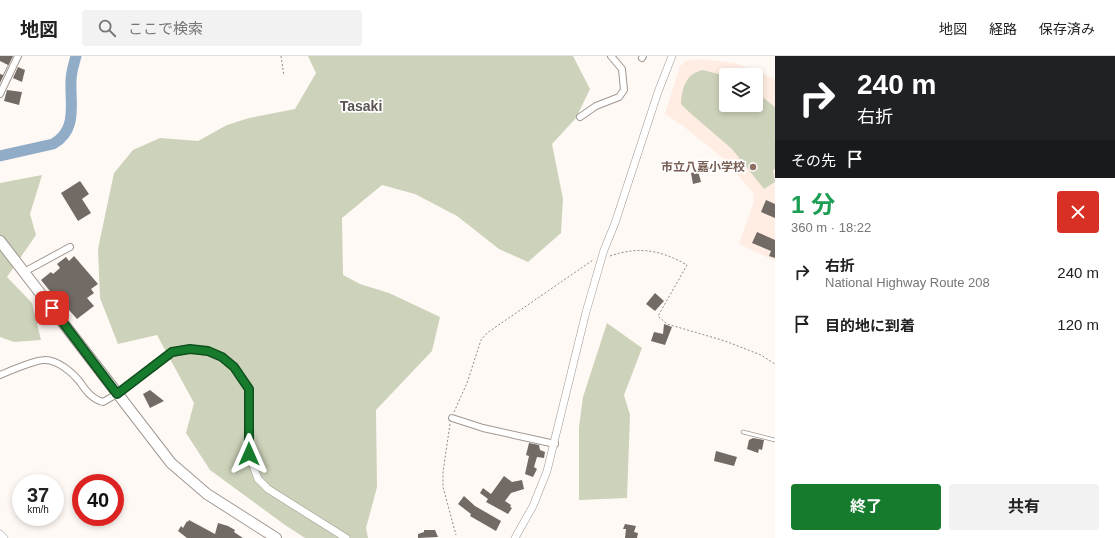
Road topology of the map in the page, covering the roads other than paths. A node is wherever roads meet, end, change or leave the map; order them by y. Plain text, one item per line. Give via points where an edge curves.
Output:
1 (18, 56) edge
2 (611, 56) edge
3 (672, 56) edge
4 (0, 94) edge
5 (580, 117) dead end
6 (0, 241) edge
7 (70, 247) dead end
8 (24, 272) junction
9 (0, 375) edge
10 (117, 394) junction
11 (452, 418) road end
12 (743, 432) dead end
13 (775, 440) edge
14 (555, 444) junction
15 (0, 534) edge
16 (263, 535) edge
17 (4, 538) edge
18 (276, 538) edge
19 (346, 538) edge
20 (515, 538) edge

1 - 4 street
2 - 5 street via 622,69 624,90 619,97 596,106
3 - 14 street via 586,312
6 - 8 highway
7 - 8 street
8 - 10 highway
9 - 10 street via 37,361 52,360 70,373 99,401 102,402
10 - 16 highway via 170,463
10 - 19 street via 172,352 190,349 208,351 222,357 234,367 249,389 249,454 258,479 268,490
11 - 14 street via 483,428
12 - 13 lane
14 - 20 street via 541,487
15 - 17 street
16 - 18 highway

